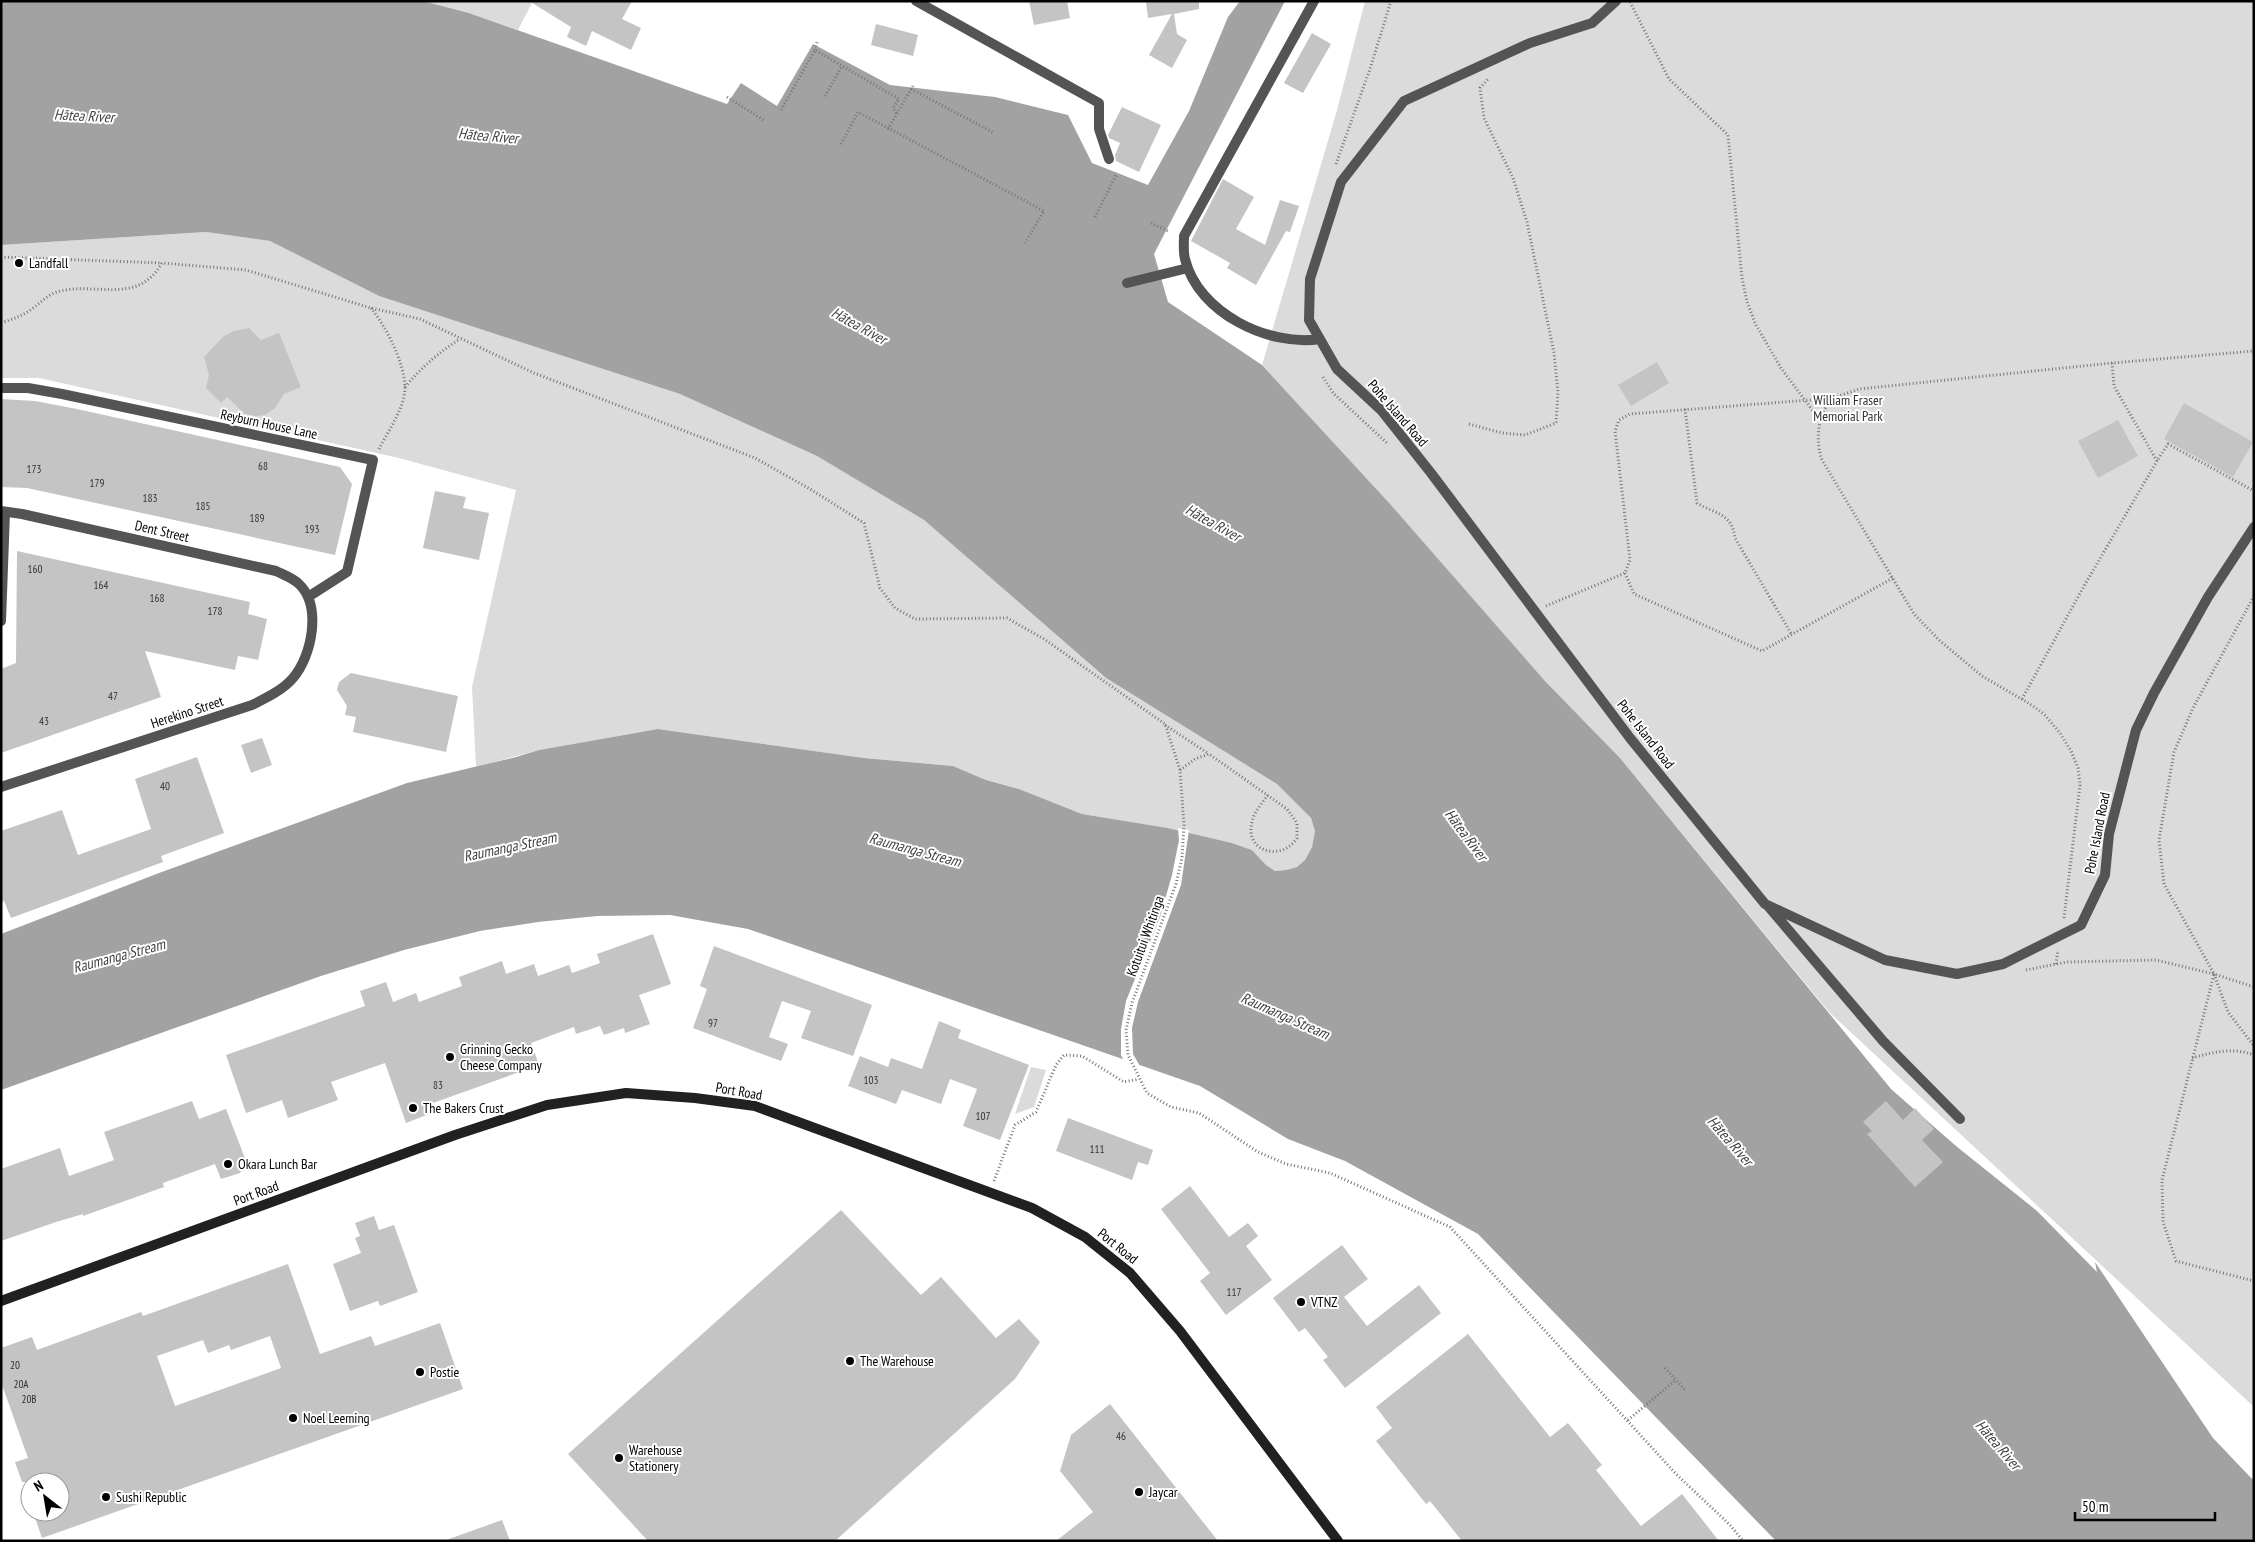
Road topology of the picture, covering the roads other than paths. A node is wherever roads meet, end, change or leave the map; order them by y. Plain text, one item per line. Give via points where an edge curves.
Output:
1 (916, 1) edge
2 (1314, 1) edge
3 (1616, 1) edge
4 (1109, 160) dead end
5 (1188, 268) junction
6 (1126, 283) dead end
7 (1320, 340) junction
8 (1, 388) edge
9 (3, 512) edge
10 (2254, 527) edge
11 (308, 596) junction
12 (1, 621) edge
13 (1, 787) edge
14 (1765, 904) junction
15 (1960, 1119) dead end
16 (1, 1300) edge
17 (1338, 1541) edge

1 - 4 street via 1099,103 1099,129
2 - 5 street via 1184,236 1184,258
3 - 7 street, Pohe Island Road via 1592,23 1530,43 1404,101 1341,182 1310,279 1309,320
5 - 6 street
5 - 7 street via 1211,301 1236,321 1275,338 1306,342
7 - 14 street, Pohe Island Road via 1337,369 1381,410 1431,473 1630,738
8 - 11 street, Reyburn House Lane via 28,388 62,394 373,460 347,572
9 - 11 street, Dent Street via 276,571 300,584
9 - 12 street
10 - 14 street, Pohe Island Road via 2208,597 2136,730 2109,834 2105,875 2081,925 2003,964 1957,974 1885,960
11 - 13 street, Herekino Street via 312,625 303,661 294,677 268,697
14 - 15 street, Pohe Island Road via 1883,1041
16 - 17 main road, Port Road via 455,1135 547,1106 626,1093 755,1106 1032,1208 1109,1254 1130,1273 1180,1331

